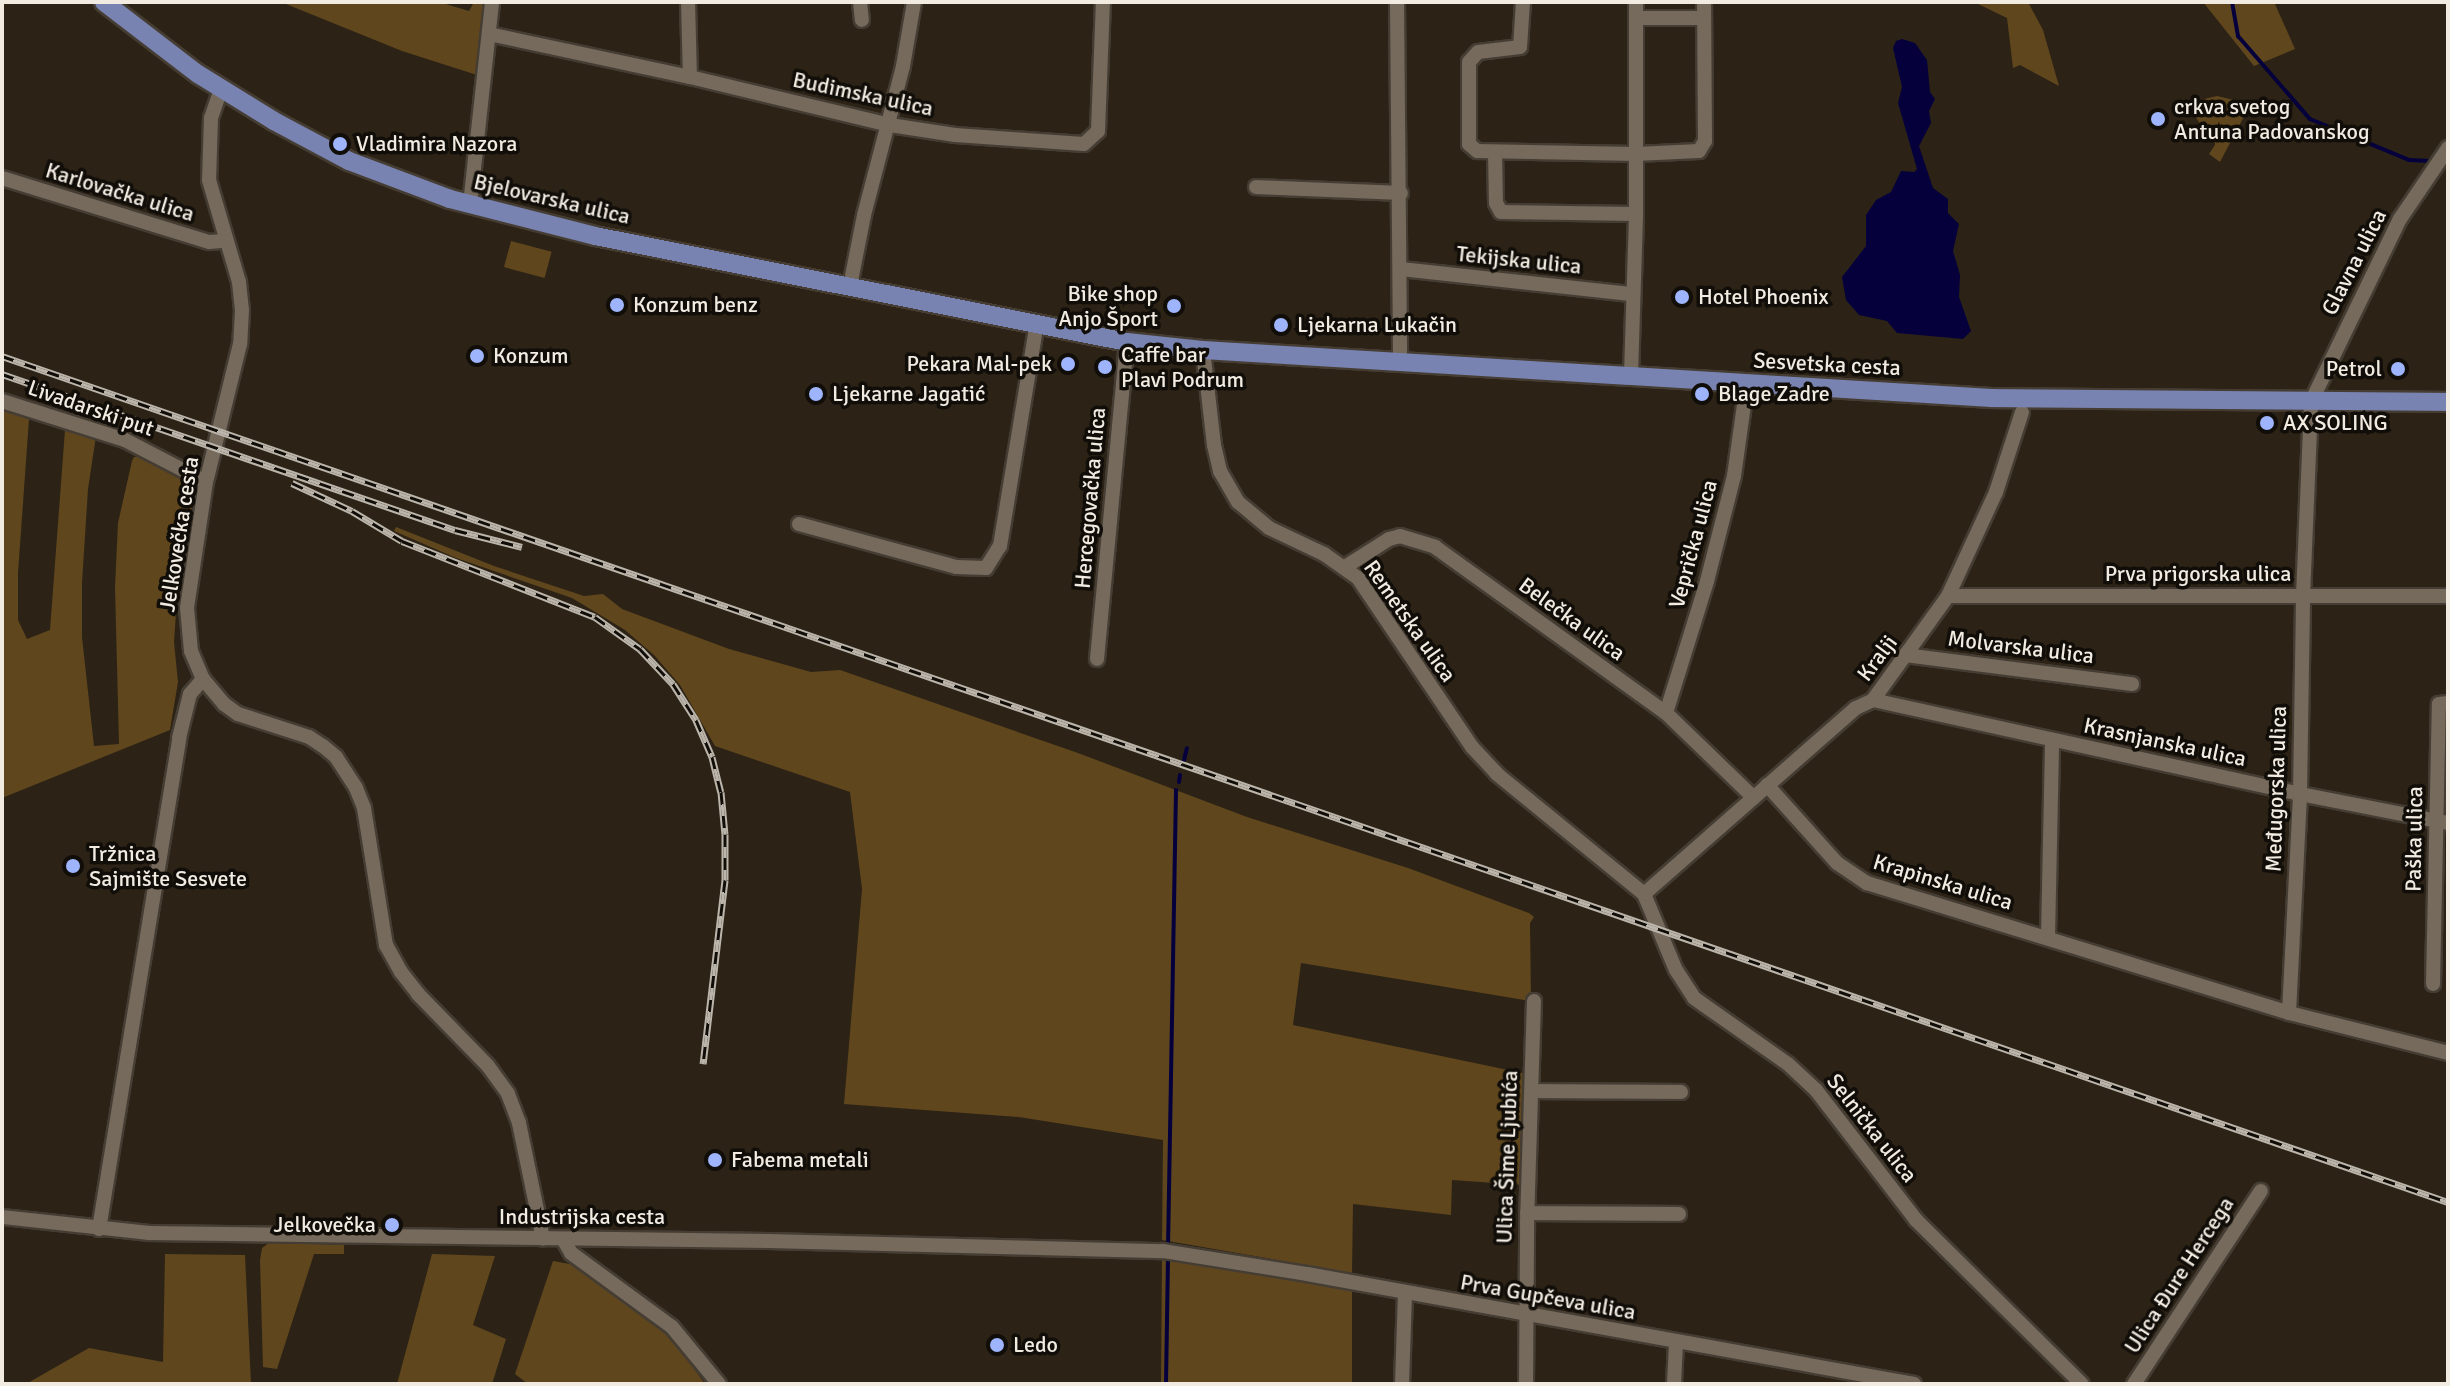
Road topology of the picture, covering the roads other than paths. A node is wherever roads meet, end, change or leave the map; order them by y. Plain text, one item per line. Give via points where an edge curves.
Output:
1 (104, 2) edge
2 (492, 2) edge
3 (688, 2) edge
4 (860, 2) edge
5 (914, 2) edge
6 (1103, 2) edge
7 (1397, 2) edge
8 (1523, 2) edge
9 (1636, 2) edge
10 (1704, 2) edge
11 (1636, 18) junction
12 (1704, 18) junction
13 (862, 20) dead end
14 (489, 34) junction
15 (690, 77) junction
16 (221, 89) junction
17 (890, 125) junction
18 (1495, 152) junction
19 (1636, 154) junction
20 (2440, 158) edge
21 (2, 178) edge
22 (1256, 187) dead end
23 (1401, 193) junction
24 (470, 205) junction
25 (1636, 214) junction
26 (225, 241) junction
27 (1401, 269) junction
28 (852, 279) junction
29 (1633, 294) junction
30 (1037, 323) junction
31 (1127, 342) junction
32 (1203, 350) junction
33 (1400, 362) junction
34 (1631, 375) junction
35 (1747, 383) junction
36 (2, 401) edge
37 (2311, 402) junction
38 (2448, 402) edge
39 (2022, 412) dead end
40 (206, 482) junction
41 (799, 524) dead end
42 (1345, 567) junction
43 (1948, 596) junction
44 (2303, 596) junction
45 (2448, 596) edge
46 (1905, 655) junction
47 (1097, 659) dead end
48 (203, 679) junction
49 (2132, 684) dead end
50 (1873, 700) junction
51 (2448, 703) edge
52 (1666, 713) junction
53 (2052, 740) junction
54 (1767, 785) junction
55 (2300, 794) junction
56 (1754, 798) junction
57 (2442, 821) edge
58 (1644, 894) junction
59 (2048, 937) junction
60 (2433, 984) dead end
61 (1534, 1001) dead end
62 (2289, 1013) junction
63 (2448, 1053) edge
64 (1532, 1091) junction
65 (1681, 1092) dead end
66 (2261, 1191) dead end
67 (1527, 1213) junction
68 (1679, 1214) dead end
69 (2, 1217) edge
70 (99, 1229) junction
71 (543, 1239) junction
72 (563, 1239) junction
73 (1169, 1252) joint
74 (1405, 1294) junction
75 (1526, 1315) junction
76 (1676, 1343) junction
77 (719, 1384) edge
78 (1402, 1384) edge
79 (1526, 1384) edge
80 (1674, 1384) edge
81 (1914, 1384) edge
82 (2082, 1384) edge
83 (2134, 1384) edge

1 - 16 main road, Bjelovarska ulica
2 - 14 street
3 - 15 street
4 - 13 street
5 - 17 street
6 - 17 street, Budimska ulica via 1098,131 1089,143 955,135
7 - 23 street
8 - 18 street via 1520,47 1478,52 1469,62 1469,144 1477,151
9 - 11 street
10 - 12 street
11 - 12 street
11 - 19 street
12 - 19 street via 1703,147 1692,153
14 - 15 street, Budimska ulica
14 - 24 street
15 - 17 street, Budimska ulica
16 - 24 main road, Bjelovarska ulica via 349,161
16 - 26 street, Jelkovečka cesta via 211,118 208,160
17 - 28 street
18 - 19 street
18 - 25 street via 1496,203 1501,212
19 - 25 street
20 - 37 street, Glavna ulica via 2400,219
21 - 26 street, Karlovačka ulica via 209,242
22 - 23 street
23 - 27 street
24 - 28 main road, Bjelovarska ulica via 595,236
25 - 29 street
26 - 40 street, Jelkovečka cesta via 239,282 240,344
27 - 29 street, Tekijska ulica
27 - 33 street
28 - 30 main road, Bjelovarska ulica
29 - 34 street
30 - 31 main road, Bjelovarska ulica
30 - 41 street via 1000,546 986,568 956,567
31 - 32 main road, Bjelovarska ulica
31 - 47 street, Hercegovačka ulica
32 - 33 main road, Sesvetska cesta
32 - 42 street, Remetska ulica via 1214,445 1228,488 1269,528
33 - 34 main road, Sesvetska cesta
34 - 35 main road, Sesvetska cesta
35 - 37 main road, Sesvetska cesta via 2078,402
35 - 52 street, Veprička ulica via 1734,476
36 - 40 street, Livadarski put via 125,440
37 - 38 main road, Sesvetska cesta
37 - 44 street, Međugorska ulica
39 - 43 street, Kralji via 1996,492
40 - 48 street, Jelkovečka cesta via 187,608 191,651
42 - 52 street, Belečka ulica via 1400,536 1435,547
42 - 58 street, Remetska ulica via 1358,578 1480,756
43 - 44 street, Prva prigorska ulica
43 - 46 street, Kralji
44 - 45 street, Prva prigorska ulica
44 - 55 street, Međugorska ulica
46 - 49 street, Molvarska ulica
46 - 50 street, Kralji
48 - 70 street via 190,694 179,738
48 - 71 street, Jelkovečka cesta via 238,714 323,746 356,788 364,808 386,945 409,983 508,1094
50 - 53 street, Krasnjanska ulica
50 - 54 street, Kralji via 1856,708
51 - 57 street, Paška ulica via 2439,704
52 - 56 street, Belečka ulica
53 - 55 street, Krasnjanska ulica
53 - 59 street
54 - 56 street, Kralji
54 - 59 street, Krapinska ulica via 1850,874
55 - 57 street, Krasnjanska ulica
55 - 62 street, Međugorska ulica
56 - 58 street, Kralji
57 - 60 street, Paška ulica
58 - 82 street, Selnička ulica via 1676,970 1694,998 1816,1090 1916,1220
59 - 62 street, Krapinska ulica
61 - 64 street, Ulica Šime Ljubića
62 - 63 street
64 - 65 street
64 - 67 street, Ulica Šime Ljubića
66 - 83 street, Ulica Đure Hercega
67 - 68 street
67 - 75 street, Ulica Šime Ljubića
69 - 70 street, Industrijska cesta
70 - 71 street, Industrijska cesta
71 - 72 street, Industrijska cesta
72 - 73 street, Industrijska cesta
72 - 77 street via 571,1253 672,1327
73 - 74 street, Prva Gupčeva ulica
74 - 75 street, Prva Gupčeva ulica
74 - 78 street
75 - 76 street, Prva Gupčeva ulica
75 - 79 street, Ulica Šime Ljubića
76 - 80 street
76 - 81 street, Prva Gupčeva ulica

